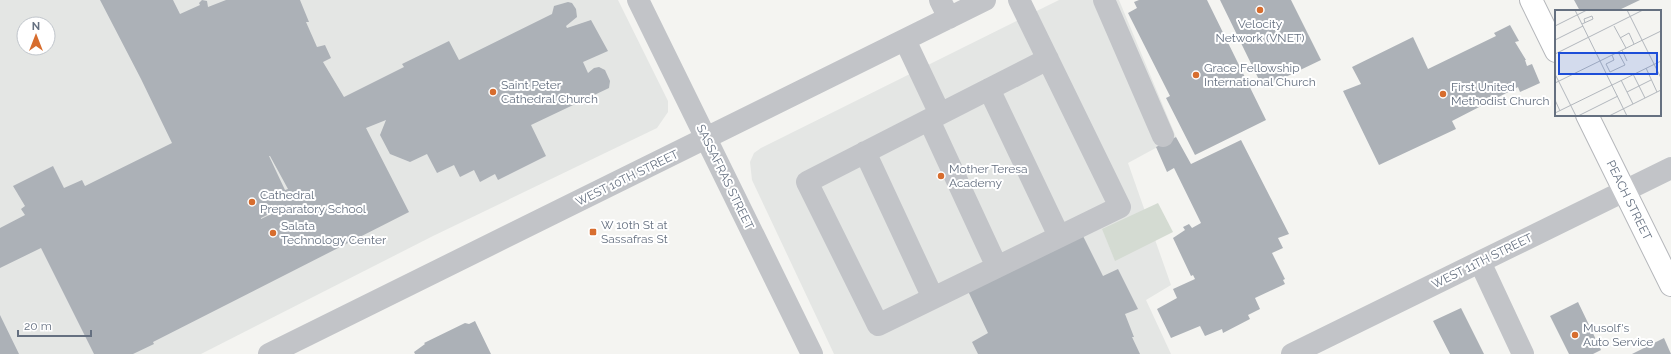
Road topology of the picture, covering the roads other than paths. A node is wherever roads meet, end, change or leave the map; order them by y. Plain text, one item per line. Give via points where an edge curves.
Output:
1 (638, 0) edge
2 (985, 0) edge
3 (1019, 0) edge
4 (1104, 0) edge
5 (1531, 0) edge
6 (944, 9) edge
7 (905, 40) junction
8 (1555, 49) edge
9 (1048, 59) junction
10 (989, 89) junction
11 (1588, 116) edge
12 (935, 117) junction
13 (1163, 136) dead end
14 (706, 139) junction
15 (865, 152) junction
16 (1671, 168) edge
17 (1625, 192) junction
18 (1060, 236) junction
19 (1480, 262) junction
20 (997, 267) junction
21 (1671, 285) edge
22 (933, 298) junction
23 (269, 354) edge
24 (812, 354) edge
25 (1292, 354) edge
26 (1523, 354) edge

1 - 14 street, SASSAFRAS STREET
2 - 6 street, WEST 10TH STREET
3 - 9 street
4 - 13 street
5 - 8 main road
6 - 7 street, WEST 10TH STREET
7 - 12 street
7 - 14 street, WEST 10TH STREET
9 - 10 street
9 - 18 street via 1120,207
10 - 12 street
10 - 18 street
11 - 17 main road, PEACH STREET
12 - 15 street
12 - 20 street
14 - 23 street, WEST 10TH STREET
14 - 24 street, SASSAFRAS STREET
15 - 22 street
15 - 22 street via 807,182 878,325
16 - 17 street, WEST 11TH STREET
17 - 19 street, WEST 11TH STREET
17 - 21 main road, PEACH STREET
18 - 20 street
19 - 25 street, WEST 11TH STREET
19 - 26 street
20 - 22 street

